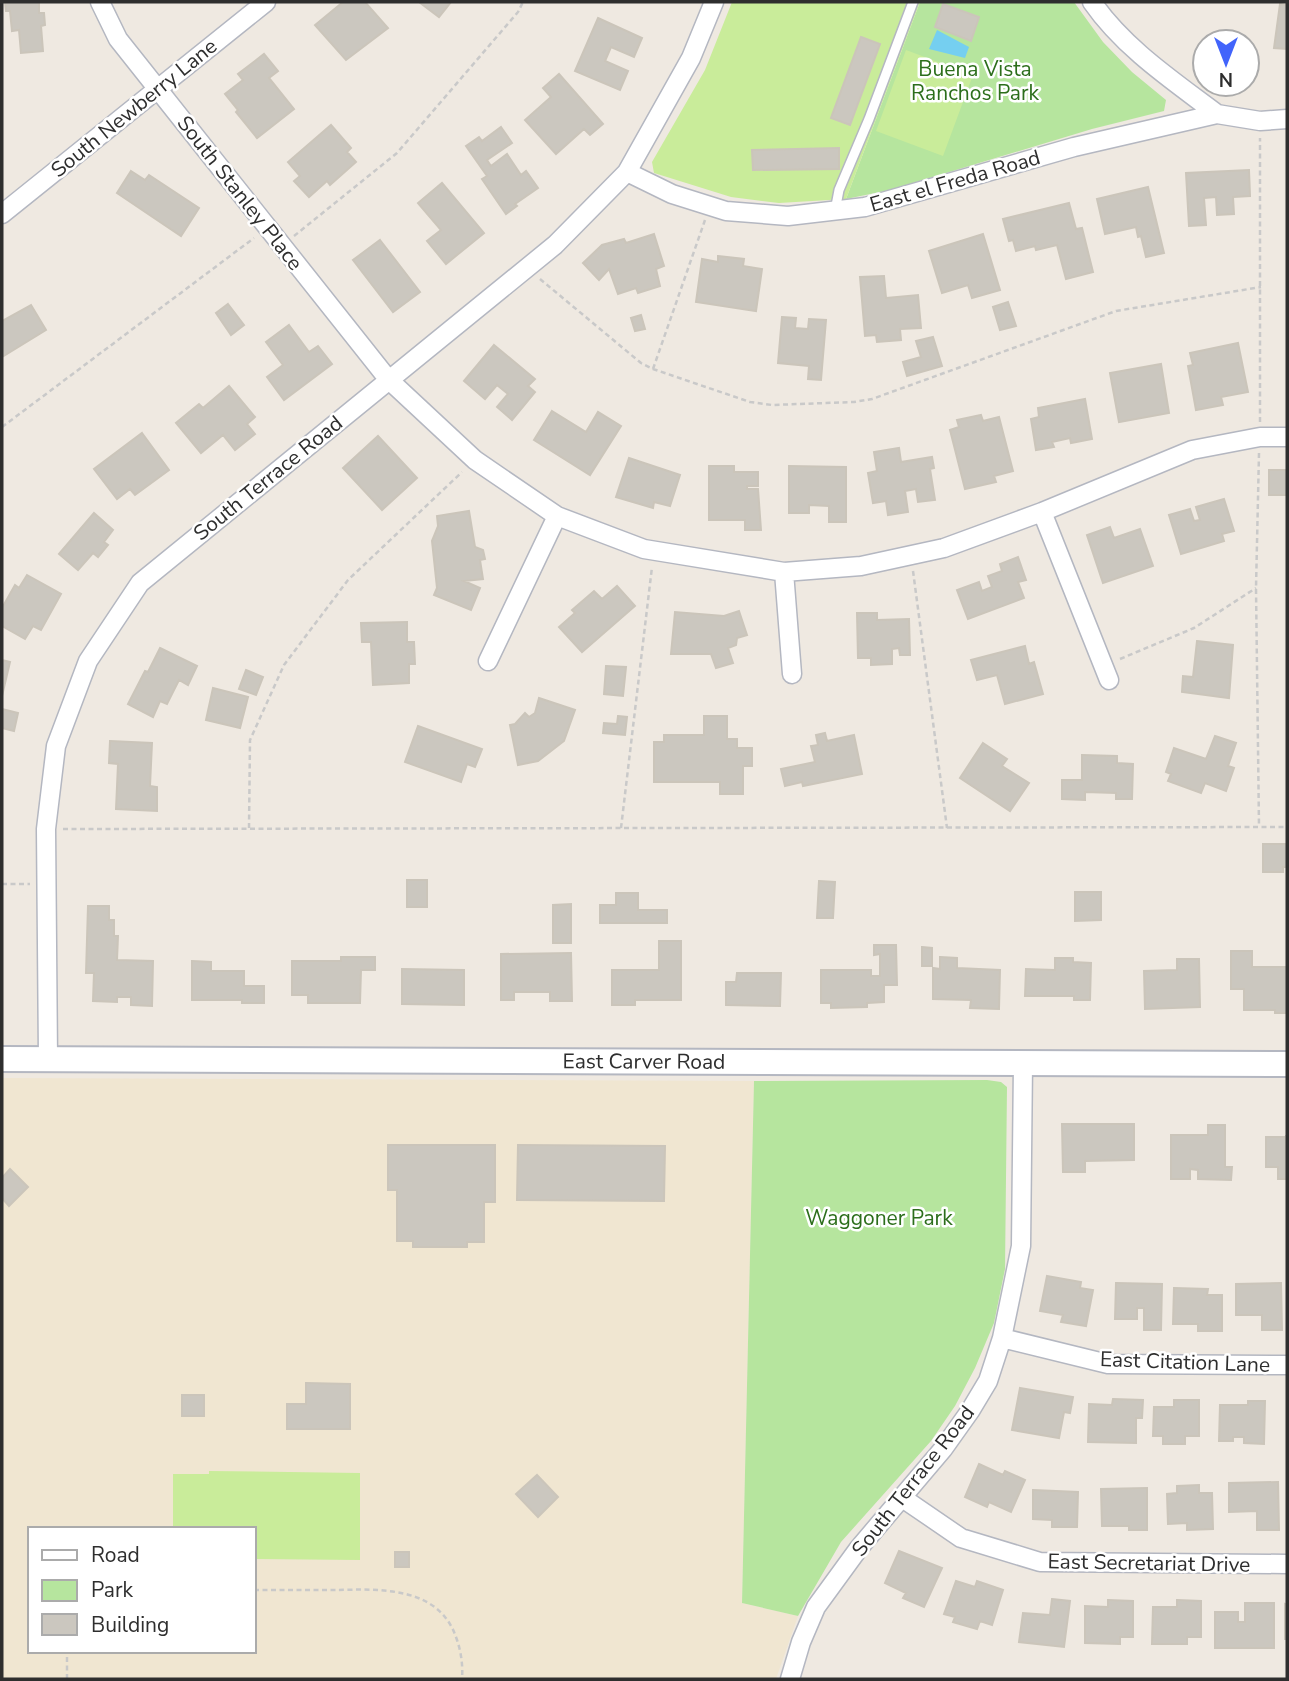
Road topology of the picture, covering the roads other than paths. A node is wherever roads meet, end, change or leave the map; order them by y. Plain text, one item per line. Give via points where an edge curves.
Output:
1 (100, 2) edge
2 (266, 2) edge
3 (714, 2) edge
4 (913, 2) edge
5 (1092, 2) edge
6 (158, 90) junction
7 (1217, 114) junction
8 (1287, 119) edge
9 (627, 172) junction
10 (835, 211) junction
11 (2, 214) edge
12 (388, 379) junction
13 (1287, 437) edge
14 (1042, 512) junction
15 (557, 516) junction
16 (785, 572) junction
17 (488, 662) dead end
18 (1106, 672) road end
19 (792, 674) dead end
20 (2, 1059) edge
21 (48, 1059) junction
22 (1023, 1063) junction
23 (1287, 1065) edge
24 (1002, 1338) junction
25 (1287, 1365) edge
26 (901, 1497) junction
27 (1287, 1564) edge
28 (790, 1679) edge

1 - 6 street, South Stanley Place via 118,39
2 - 6 street, South Newberry Lane
3 - 9 street, South Terrace Road via 691,58
4 - 10 lane via 839,190
5 - 7 street via 1147,61
6 - 11 street, South Newberry Lane
6 - 12 street, South Stanley Place
7 - 8 street, East el Freda Road via 1260,121
7 - 10 street, East el Freda Road via 1074,147 865,207
9 - 10 street, East el Freda Road via 672,194 726,211 788,216
9 - 12 street, South Terrace Road via 555,245
12 - 15 street, South Stanley Place via 475,460
12 - 21 street, South Terrace Road via 140,583 88,662 56,746 46,829
13 - 14 street, South Stanley Place via 1260,437 1192,450
14 - 16 street, South Stanley Place via 944,548 862,566
14 - 18 street
15 - 16 street, South Stanley Place via 644,549
15 - 17 street
16 - 19 street
20 - 21 street, East Carver Road
21 - 22 street, East Carver Road
22 - 23 street, East Carver Road
22 - 24 street, South Terrace Road via 1021,1246
24 - 25 street, East Citation Lane via 1108,1364
24 - 26 street, South Terrace Road via 988,1381 970,1411
26 - 27 street, East Secretariat Drive via 961,1538 1040,1562
26 - 28 street, South Terrace Road via 816,1607

